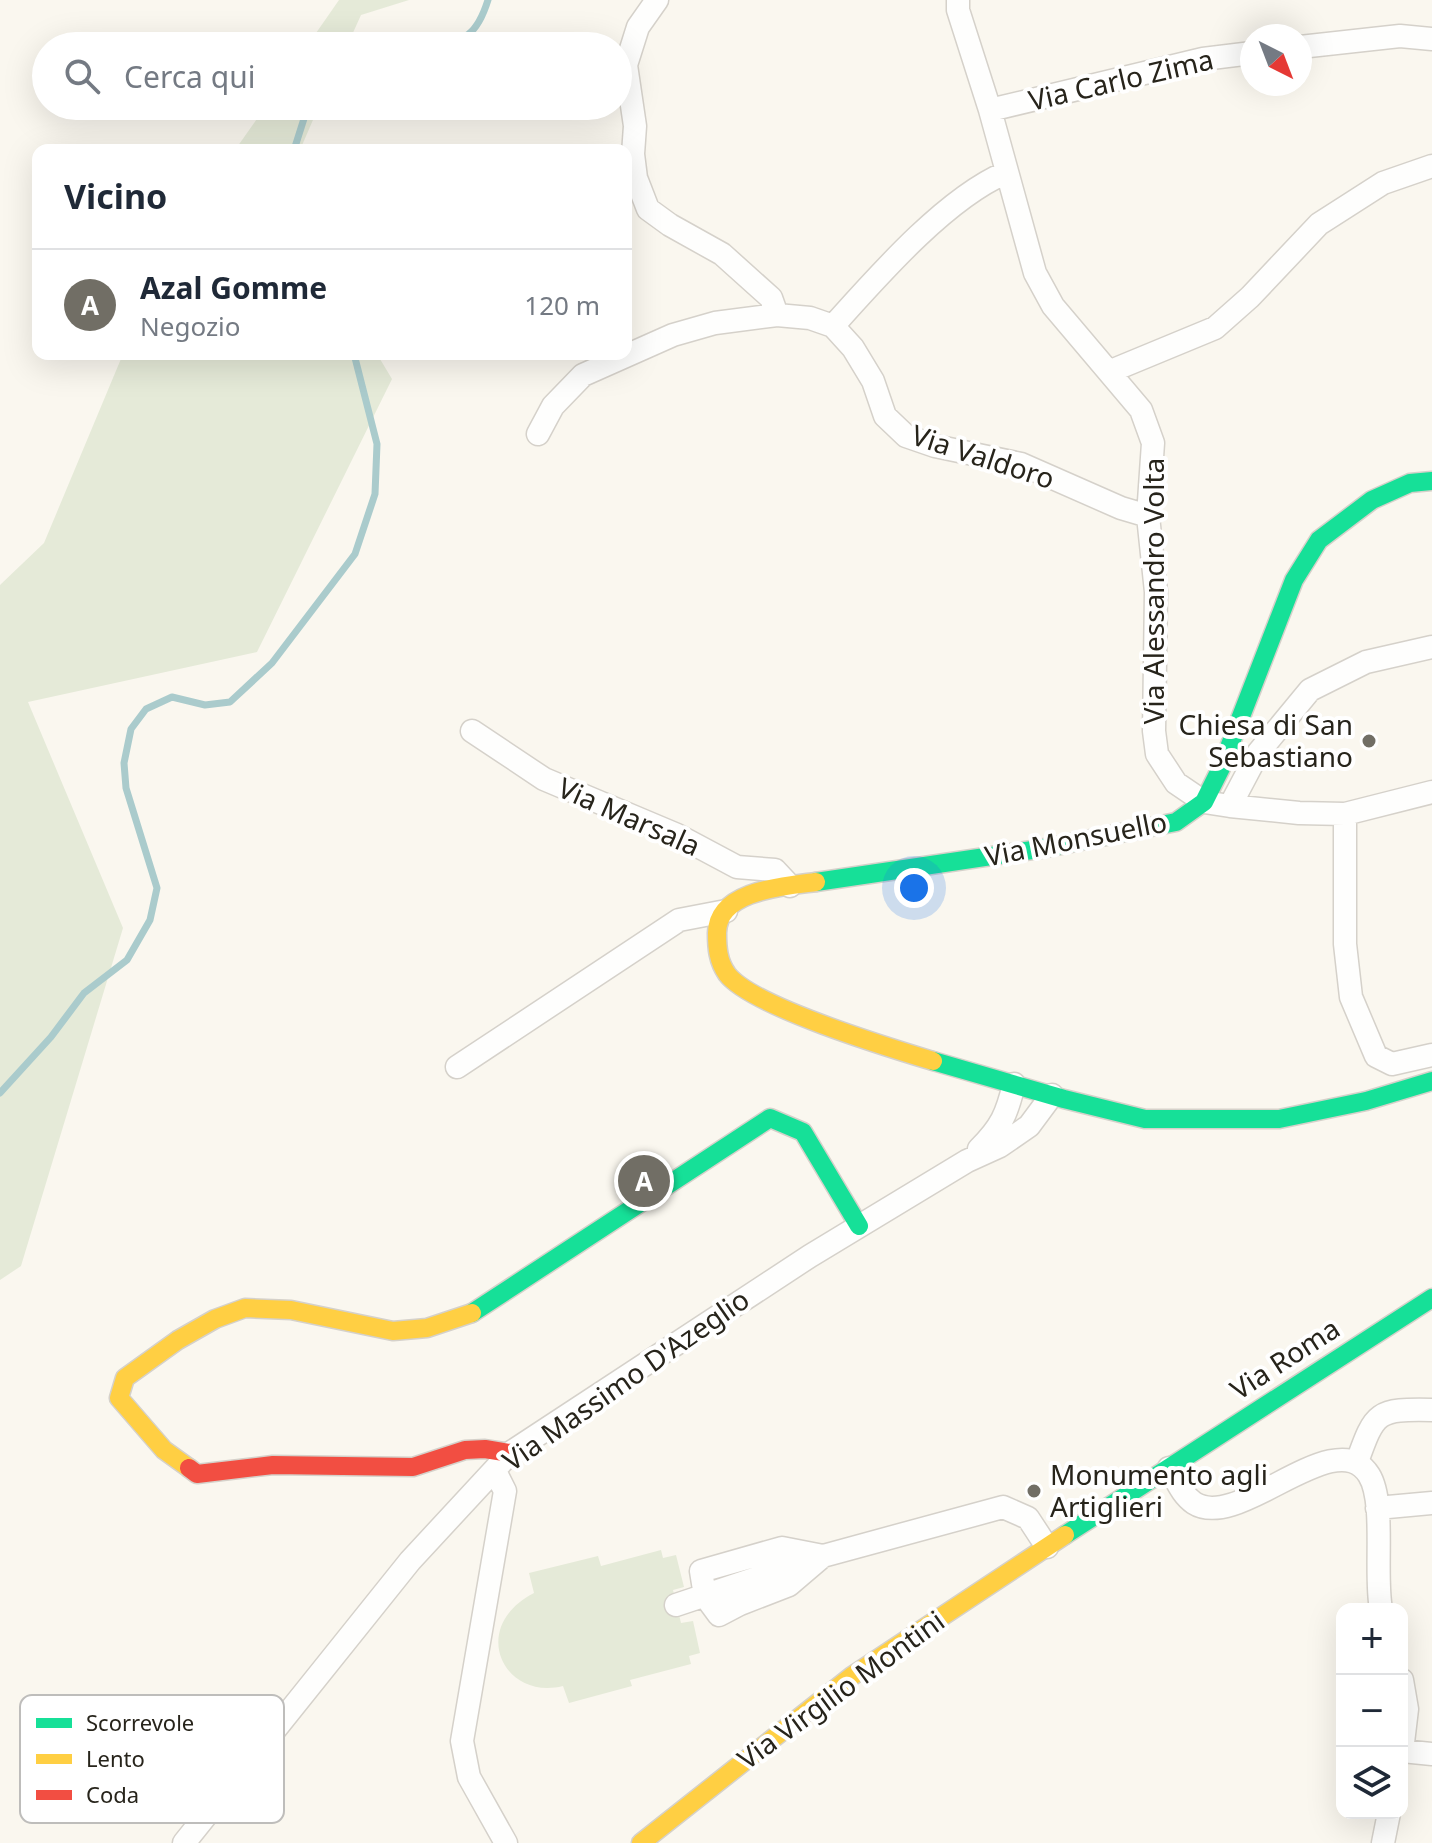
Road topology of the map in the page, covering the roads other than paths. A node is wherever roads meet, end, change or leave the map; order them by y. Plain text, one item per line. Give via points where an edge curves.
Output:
1 (657, 0) edge
2 (958, 0) edge
3 (1432, 39) edge
4 (632, 46) edge
5 (1312, 46) edge
6 (1240, 54) edge
7 (632, 106) edge
8 (990, 110) junction
9 (632, 144) edge
10 (632, 162) edge
11 (1432, 166) edge
12 (1005, 173) junction
13 (777, 315) junction
14 (833, 326) junction
15 (632, 353) edge
16 (617, 360) edge
17 (1111, 371) junction
18 (538, 434) dead end
19 (1432, 481) edge
20 (1148, 516) junction
21 (1432, 647) edge
22 (472, 731) dead end
23 (1432, 792) edge
24 (1204, 802) junction
25 (1230, 806) junction
26 (1354, 811) junction
27 (790, 886) junction
28 (726, 911) junction
29 (1432, 1055) edge
30 (457, 1067) dead end
31 (1432, 1081) edge
32 (1014, 1084) junction
33 (1052, 1095) junction
34 (967, 1161) junction
35 (859, 1226) junction
36 (1432, 1298) edge
37 (1432, 1410) edge
38 (510, 1453) junction
39 (1357, 1462) junction
40 (1169, 1468) junction
41 (495, 1471) junction
42 (1432, 1503) edge
43 (1377, 1508) junction
44 (1047, 1547) junction
45 (823, 1556) junction
46 (705, 1596) junction
47 (1380, 1603) edge
48 (676, 1605) dead end
49 (284, 1718) edge
50 (1408, 1752) edge
51 (1432, 1754) edge
52 (1388, 1819) edge
53 (200, 1823) edge
54 (184, 1843) edge
55 (506, 1843) edge
56 (641, 1843) edge
57 (1383, 1843) edge

1 - 4 street
2 - 8 street, Via Alessandro Volta
3 - 5 street via 1400,36
6 - 8 street, Via Carlo Zima
7 - 9 street
8 - 12 street, Via Alessandro Volta
10 - 13 street via 648,209 722,254 771,298
11 - 17 street via 1383,183 1319,224 1215,328
12 - 14 street via 980,184 936,221
12 - 17 street, Via Alessandro Volta via 1035,273 1053,306
13 - 14 street
13 - 15 street via 715,323
14 - 20 street, Via Valdoro via 873,381 885,416 906,436 1021,464
16 - 18 street via 583,375 553,406
17 - 20 street, Via Alessandro Volta via 1141,410 1153,443
19 - 24 main road, Via Monsuello via 1410,483 1372,500 1319,540 1294,580
20 - 24 street, Via Alessandro Volta via 1156,592 1157,754 1176,783
21 - 25 street via 1366,662 1310,690 1258,753
22 - 27 street, Via Marsala via 544,779 677,835 737,867 775,870
23 - 26 street
24 - 25 street
24 - 27 main road, Via Monsuello via 1176,822 1046,848
25 - 26 street via 1299,813
26 - 29 street via 1345,944 1351,997 1376,1056 1392,1064
27 - 28 main road, Via Monsuello via 743,897
28 - 30 street, Via Monsuello via 679,920
28 - 32 main road via 717,924 717,953 727,974 751,994 875,1044
31 - 33 main road via 1279,1119 1145,1119
32 - 33 main road
32 - 34 street, Via Massimo D'Azeglio via 997,1130
33 - 34 street, Via Massimo D'Azeglio via 1029,1126
34 - 35 street, Via Massimo D'Azeglio
35 - 38 street, Via Massimo D'Azeglio
35 - 38 main road via 803,1132 770,1118 478,1311 427,1328 393,1331 291,1310 245,1308 178,1340 125,1378 119,1398 164,1450 197,1474 273,1465 413,1467 465,1450
36 - 40 main road, Via Roma
37 - 39 street via 1394,1409 1380,1416 1369,1428
38 - 41 street, Via Massimo D'Azeglio
39 - 40 street via 1333,1460 1222,1508 1197,1505 1184,1495
39 - 43 street via 1369,1475
40 - 44 main road, Via Virgilio Montini
41 - 49 street, Via Massimo D'Azeglio via 410,1561
41 - 55 street via 505,1491 462,1741 469,1777
42 - 43 street
43 - 47 street
44 - 45 street via 1028,1518 1003,1507
44 - 56 main road, Via Virgilio Montini via 852,1676
45 - 46 street via 789,1585 719,1615
45 - 46 street via 782,1548 701,1571
46 - 48 street
50 - 51 street
52 - 57 street
53 - 54 street, Via Massimo D'Azeglio

